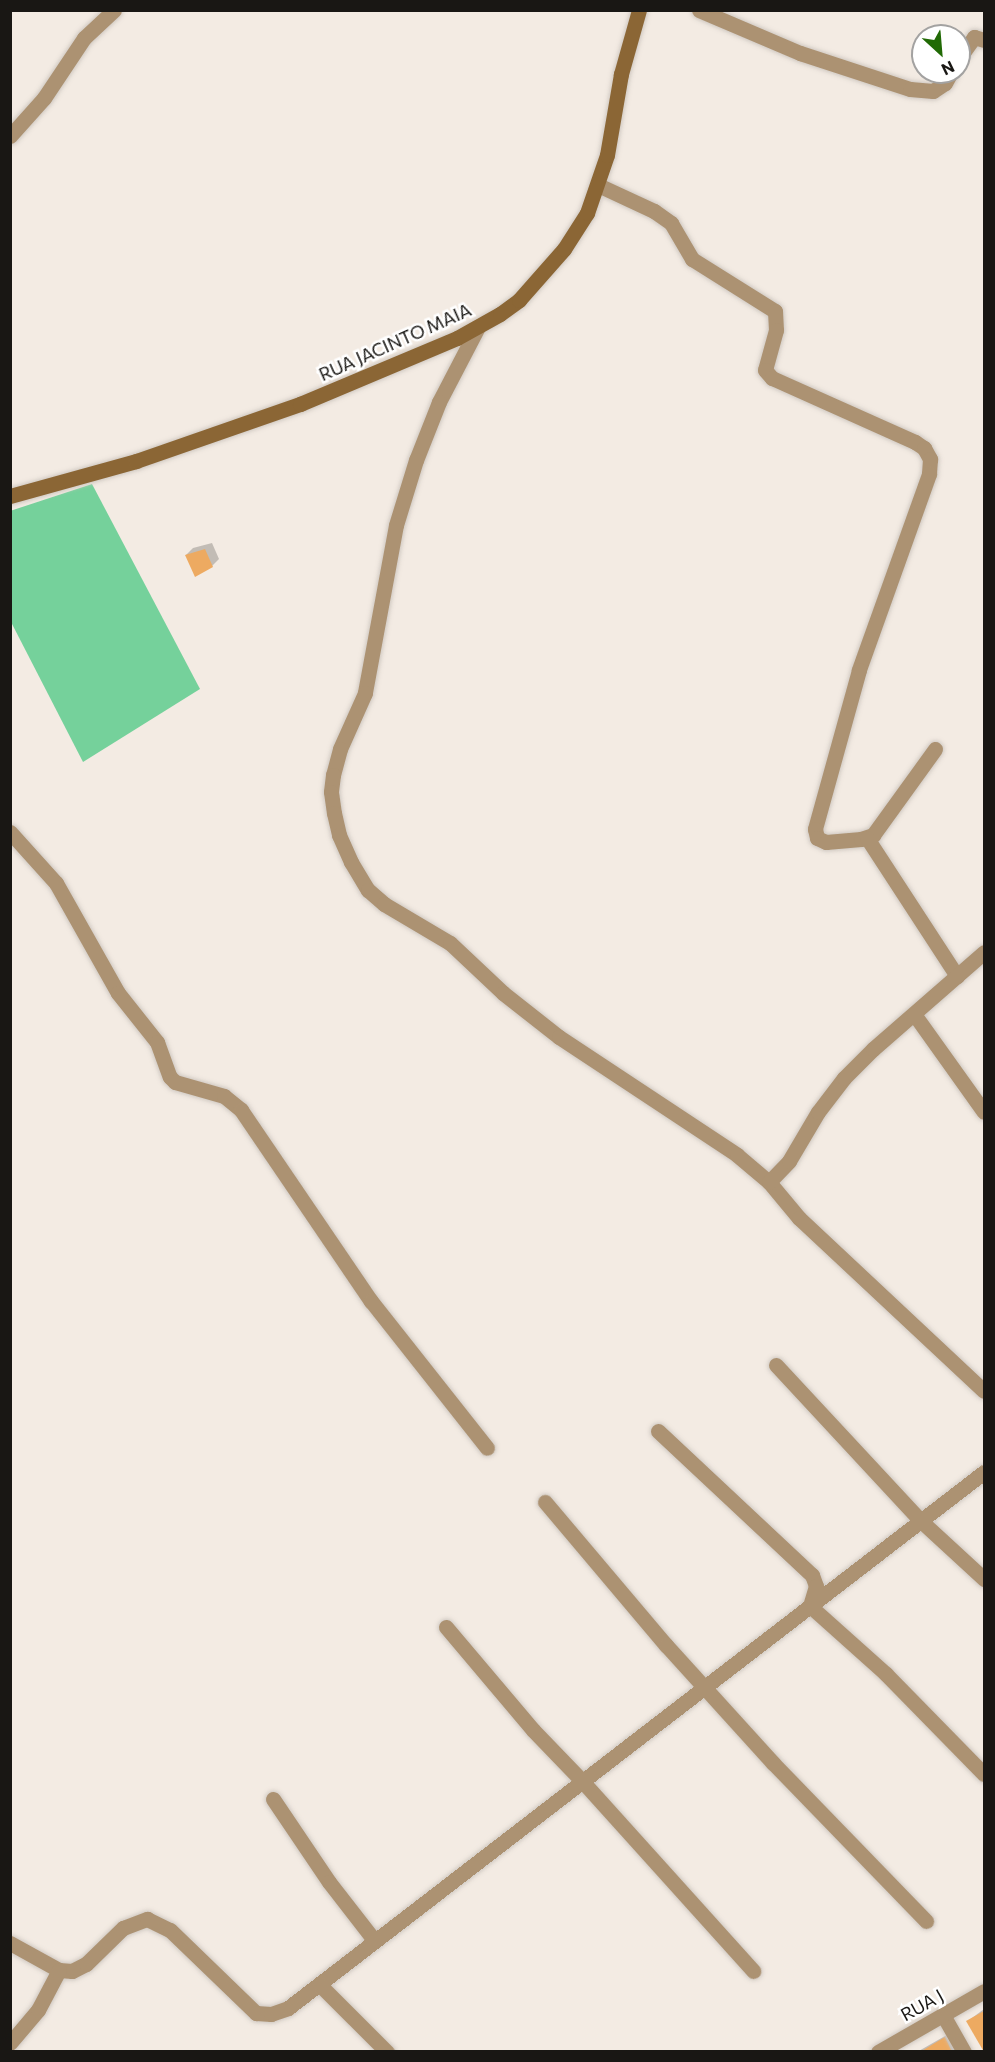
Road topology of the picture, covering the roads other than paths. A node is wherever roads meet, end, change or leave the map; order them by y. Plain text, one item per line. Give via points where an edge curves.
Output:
1 (114, 10) edge
2 (639, 10) edge
3 (699, 10) edge
4 (984, 40) edge
5 (971, 41) edge
6 (944, 84) edge
7 (10, 136) edge
8 (598, 185) junction
9 (478, 327) junction
10 (10, 496) edge
11 (935, 749) dead end
12 (10, 832) edge
13 (867, 838) junction
14 (984, 952) edge
15 (957, 976) junction
16 (914, 1014) junction
17 (984, 1112) edge
18 (769, 1182) junction
19 (776, 1365) dead end
20 (984, 1391) edge
21 (658, 1431) dead end
22 (487, 1448) dead end
23 (984, 1472) edge
24 (545, 1502) dead end
25 (921, 1521) junction
26 (984, 1579) edge
27 (810, 1606) junction
28 (446, 1627) dead end
29 (706, 1689) junction
30 (984, 1774) edge
31 (584, 1783) junction
32 (273, 1799) dead end
33 (926, 1921) dead end
34 (374, 1940) junction
35 (10, 1943) edge
36 (59, 1970) junction
37 (753, 1971) dead end
38 (320, 1985) junction
39 (984, 1991) edge
40 (943, 2015) junction
41 (10, 2043) edge
42 (387, 2052) edge
43 (878, 2052) edge
44 (964, 2052) edge

1 - 7 street via 84,38 44,98
2 - 8 street, RUA JACINTO MAIA
3 - 6 street via 800,53 910,90 933,91
4 - 5 street via 974,37
8 - 9 street, RUA JACINTO MAIA via 577,231 552,264 519,300
8 - 13 street via 671,223 692,260 775,311 776,330 765,370 772,378 915,442 928,453 929,474 859,670 815,829 817,838 826,842
9 - 10 street, RUA JACINTO MAIA via 414,358 300,404 145,458
9 - 18 street via 439,402 396,525 365,693 333,775 331,792 339,835 368,890 384,904 450,943 503,993 559,1036 737,1155
11 - 13 street via 878,831
12 - 22 street via 56,883 118,993 157,1042 170,1077 175,1082 224,1096 241,1110 371,1301
13 - 15 street
14 - 15 street
15 - 16 street
16 - 17 street
16 - 18 street via 844,1078 789,1161
18 - 20 street via 799,1218
19 - 25 street
21 - 27 street via 812,1575 816,1586
23 - 25 street
24 - 29 street
25 - 26 street
25 - 27 street
27 - 29 street
27 - 30 street via 886,1674
28 - 31 street via 533,1730
29 - 31 street
29 - 33 street
31 - 34 street
31 - 37 street
32 - 34 street
34 - 38 street
35 - 36 street
36 - 38 street via 72,1971 86,1964 123,1929 147,1919 170,1930 256,2013 271,2014 288,2008
36 - 41 street via 38,2010
38 - 42 street
39 - 40 street, RUA J
40 - 43 street, RUA J
40 - 44 street

